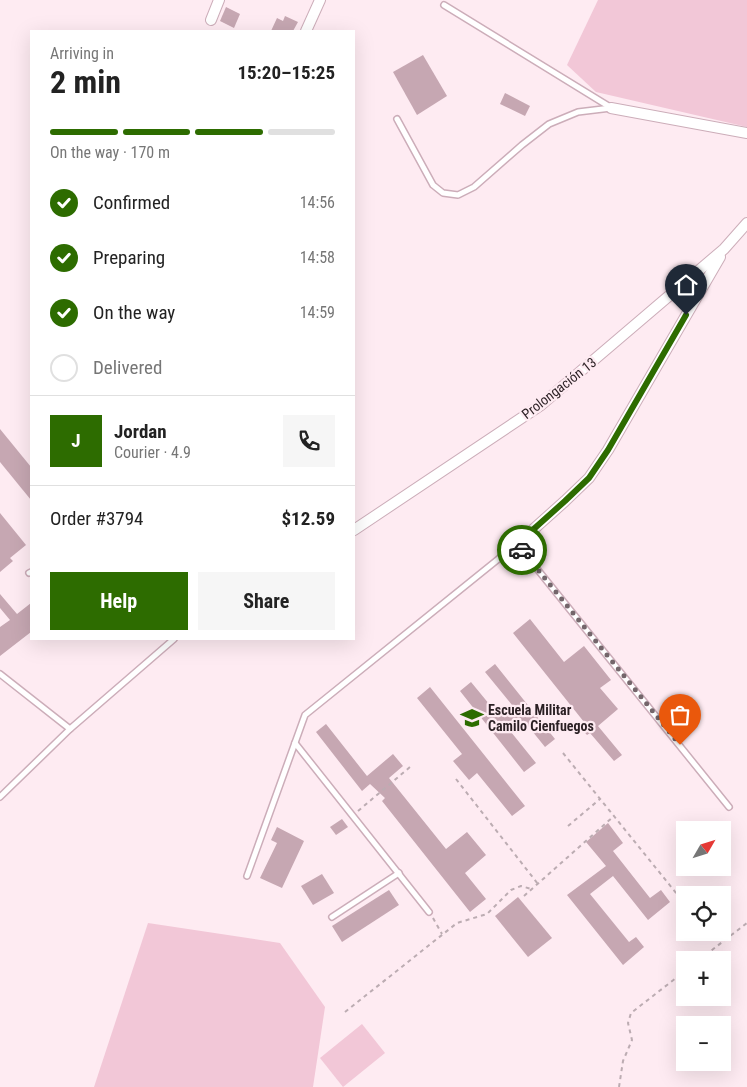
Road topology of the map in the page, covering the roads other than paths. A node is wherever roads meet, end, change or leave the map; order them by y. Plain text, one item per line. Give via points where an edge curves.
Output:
1 (219, 0) edge
2 (320, 0) edge
3 (444, 5) dead end
4 (211, 20) dead end
5 (306, 30) edge
6 (611, 108) junction
7 (397, 119) dead end
8 (747, 133) edge
9 (747, 223) edge
10 (724, 250) junction
11 (355, 529) edge
12 (517, 544) junction
13 (163, 640) edge
14 (172, 640) edge
15 (166, 644) junction
16 (0, 675) edge
17 (70, 729) junction
18 (295, 743) junction
19 (0, 797) edge
20 (730, 807) dead end
21 (399, 873) junction
22 (247, 876) dead end
23 (429, 912) road end
24 (332, 916) dead end

1 - 4 street
2 - 5 street
3 - 6 lane
6 - 7 lane via 578,112 549,124 474,187 458,195 442,193 433,185
6 - 8 street
9 - 10 street, Prolongación 13
10 - 11 street, Prolongación 13 via 541,405
10 - 12 street via 589,478
12 - 18 lane via 305,715
12 - 20 lane
13 - 15 lane
14 - 15 lane
15 - 17 lane
16 - 17 lane
17 - 19 lane
18 - 21 lane
18 - 22 lane
21 - 23 lane
21 - 24 lane

